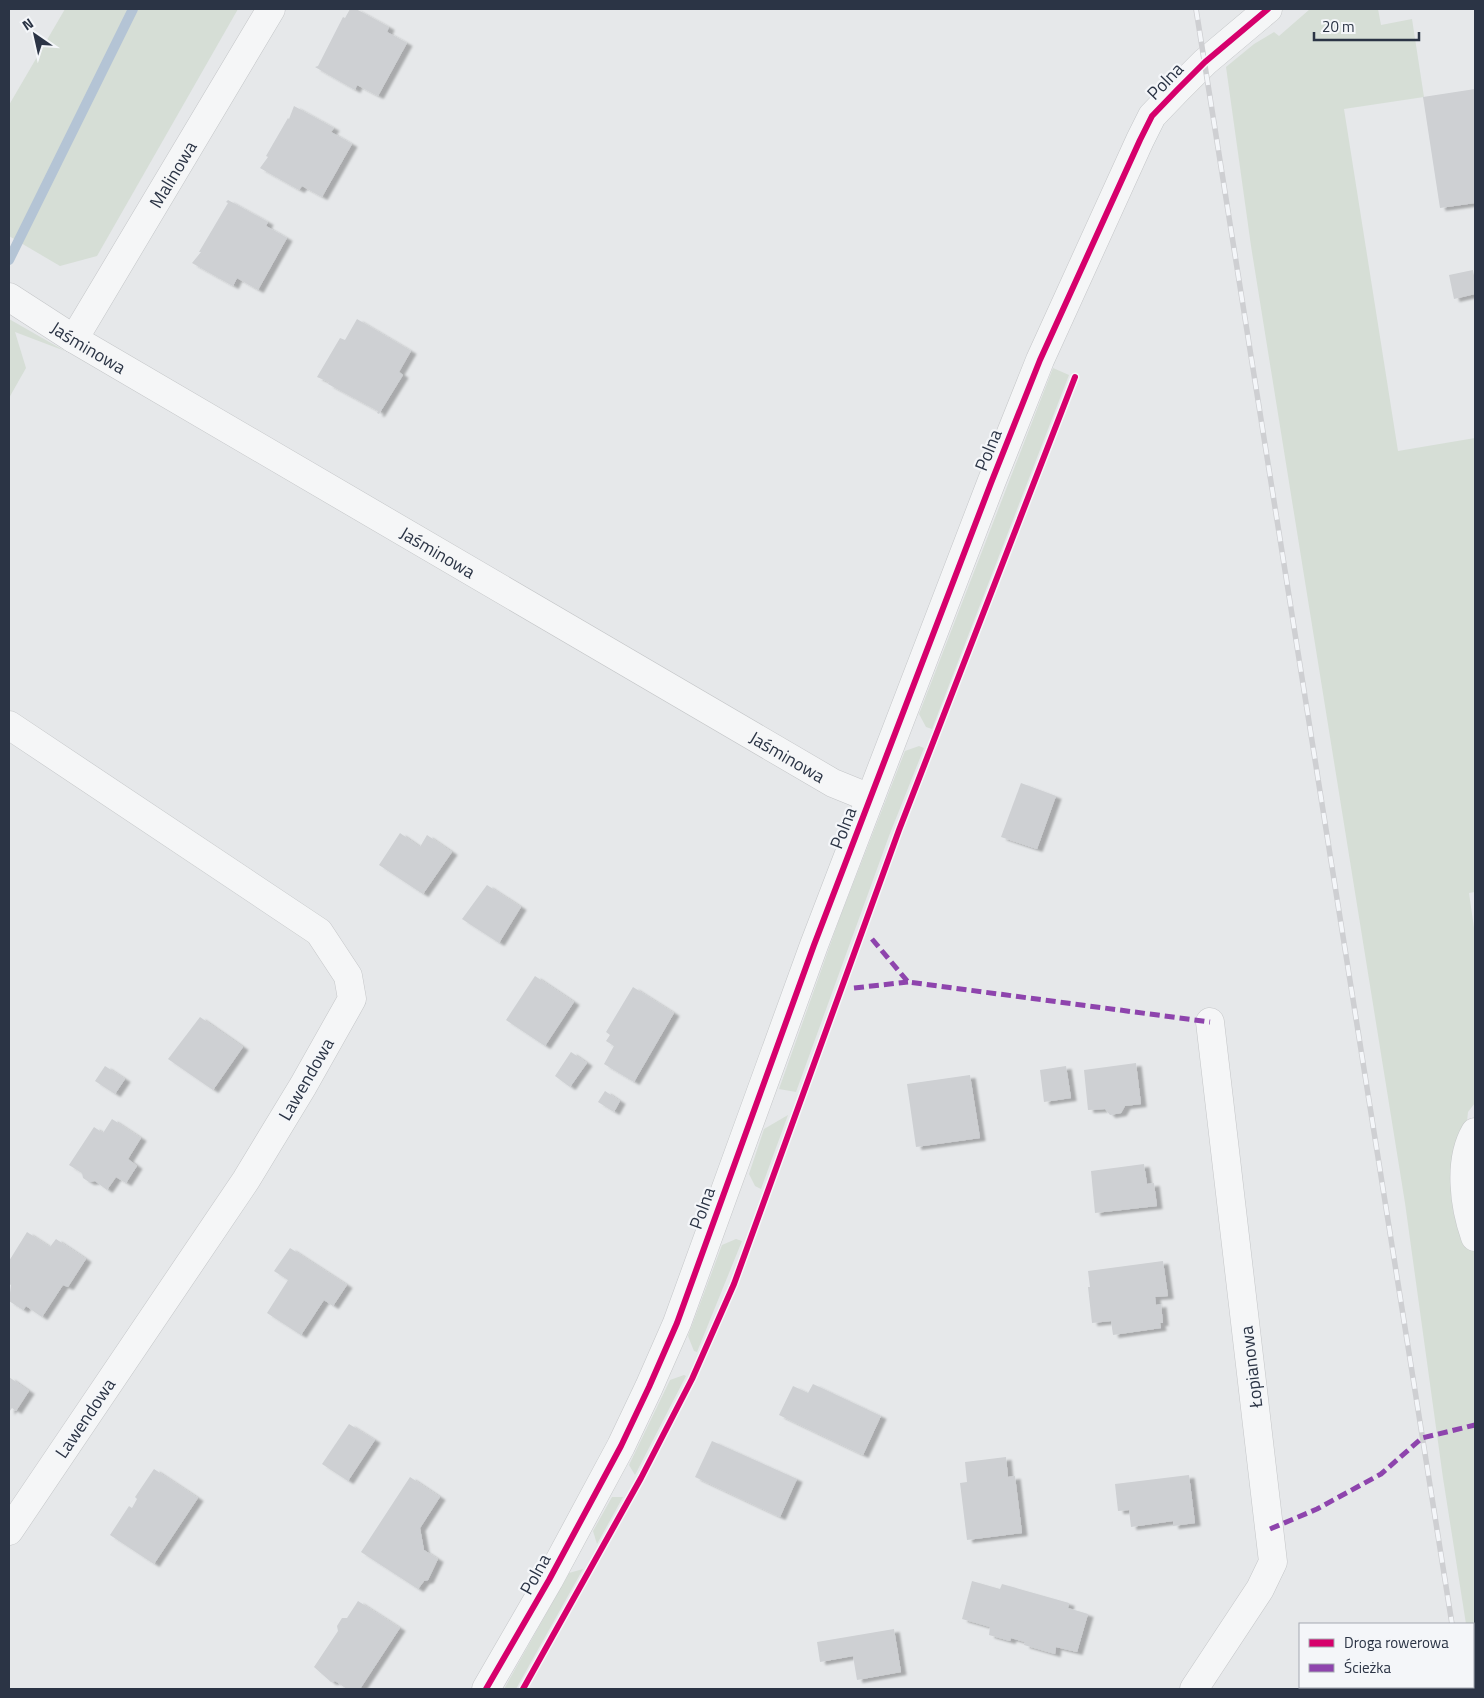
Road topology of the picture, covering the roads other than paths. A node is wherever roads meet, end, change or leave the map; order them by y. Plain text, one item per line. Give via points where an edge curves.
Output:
1 (271, 9) edge
2 (1268, 9) edge
3 (9, 298) edge
4 (74, 339) junction
5 (9, 725) edge
6 (870, 798) junction
7 (1210, 1022) dead end
8 (1475, 1132) edge
9 (1475, 1237) edge
10 (9, 1531) edge
11 (486, 1689) edge
12 (1194, 1689) edge

1 - 4 street, Malinowa
2 - 6 street, Polna via 1205,62 1152,116 1040,360
3 - 4 street, Jaśminowa
4 - 6 street, Jaśminowa via 833,783
5 - 10 street, Lawendowa via 320,932 348,976 352,999 246,1180
6 - 11 street, Polna via 650,1387 553,1573
7 - 12 street, Łopianowa via 1274,1562 1260,1589
8 - 9 street via 1470,1141 1464,1176

